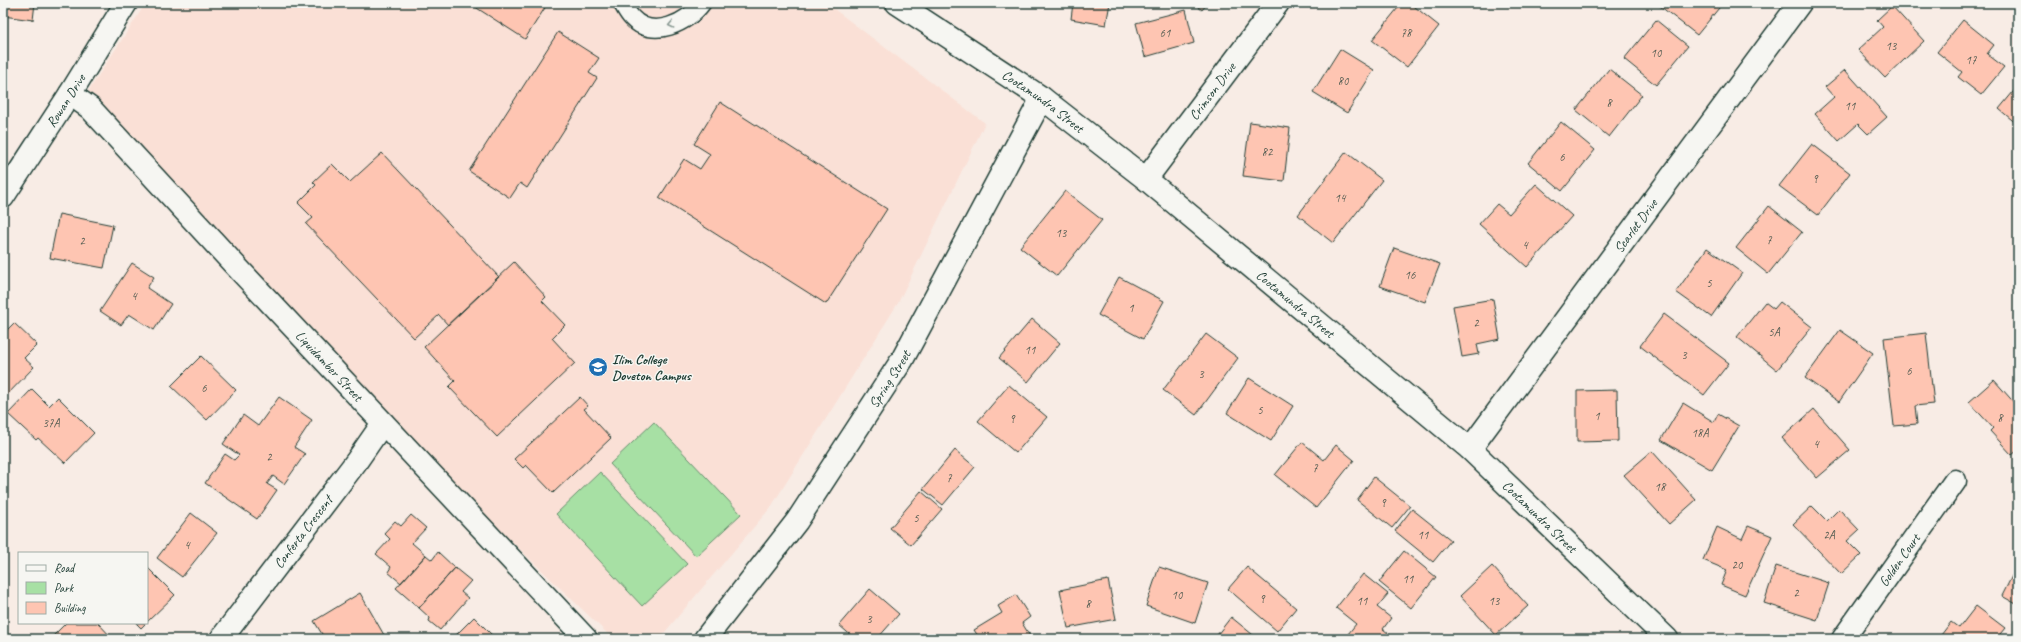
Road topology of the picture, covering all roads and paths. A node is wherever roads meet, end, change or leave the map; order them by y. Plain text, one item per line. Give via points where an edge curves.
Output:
1 (126, 3) edge
2 (622, 3) edge
3 (702, 3) edge
4 (897, 3) edge
5 (1278, 3) edge
6 (1800, 3) edge
7 (70, 94) junction
8 (1042, 98) junction
9 (1146, 179) junction
10 (3, 197) edge
11 (383, 423) junction
12 (1470, 449) junction
13 (1955, 481) dead end
14 (221, 639) edge
15 (586, 639) edge
16 (706, 639) edge
17 (1667, 639) edge
18 (1843, 639) edge

1 - 7 street, Rowan Drive
3 -> 2 lane via 696,11 676,25 654,28 646,27 633,19
4 - 8 street, Cootamundra Street
5 - 9 street, Crimson Drive
6 - 12 street, Scarlet Drive
7 - 10 street, Rowan Drive
7 - 11 street, Liquidamber Street via 90,108
8 - 9 street, Cootamundra Street
8 - 16 street, Spring Street via 902,360 797,521
9 - 12 street, Cootamundra Street
11 - 14 street, Conferta Crescent
11 - 15 street, Liquidamber Street
12 - 17 street, Cootamundra Street
13 - 18 street, Golden Court

